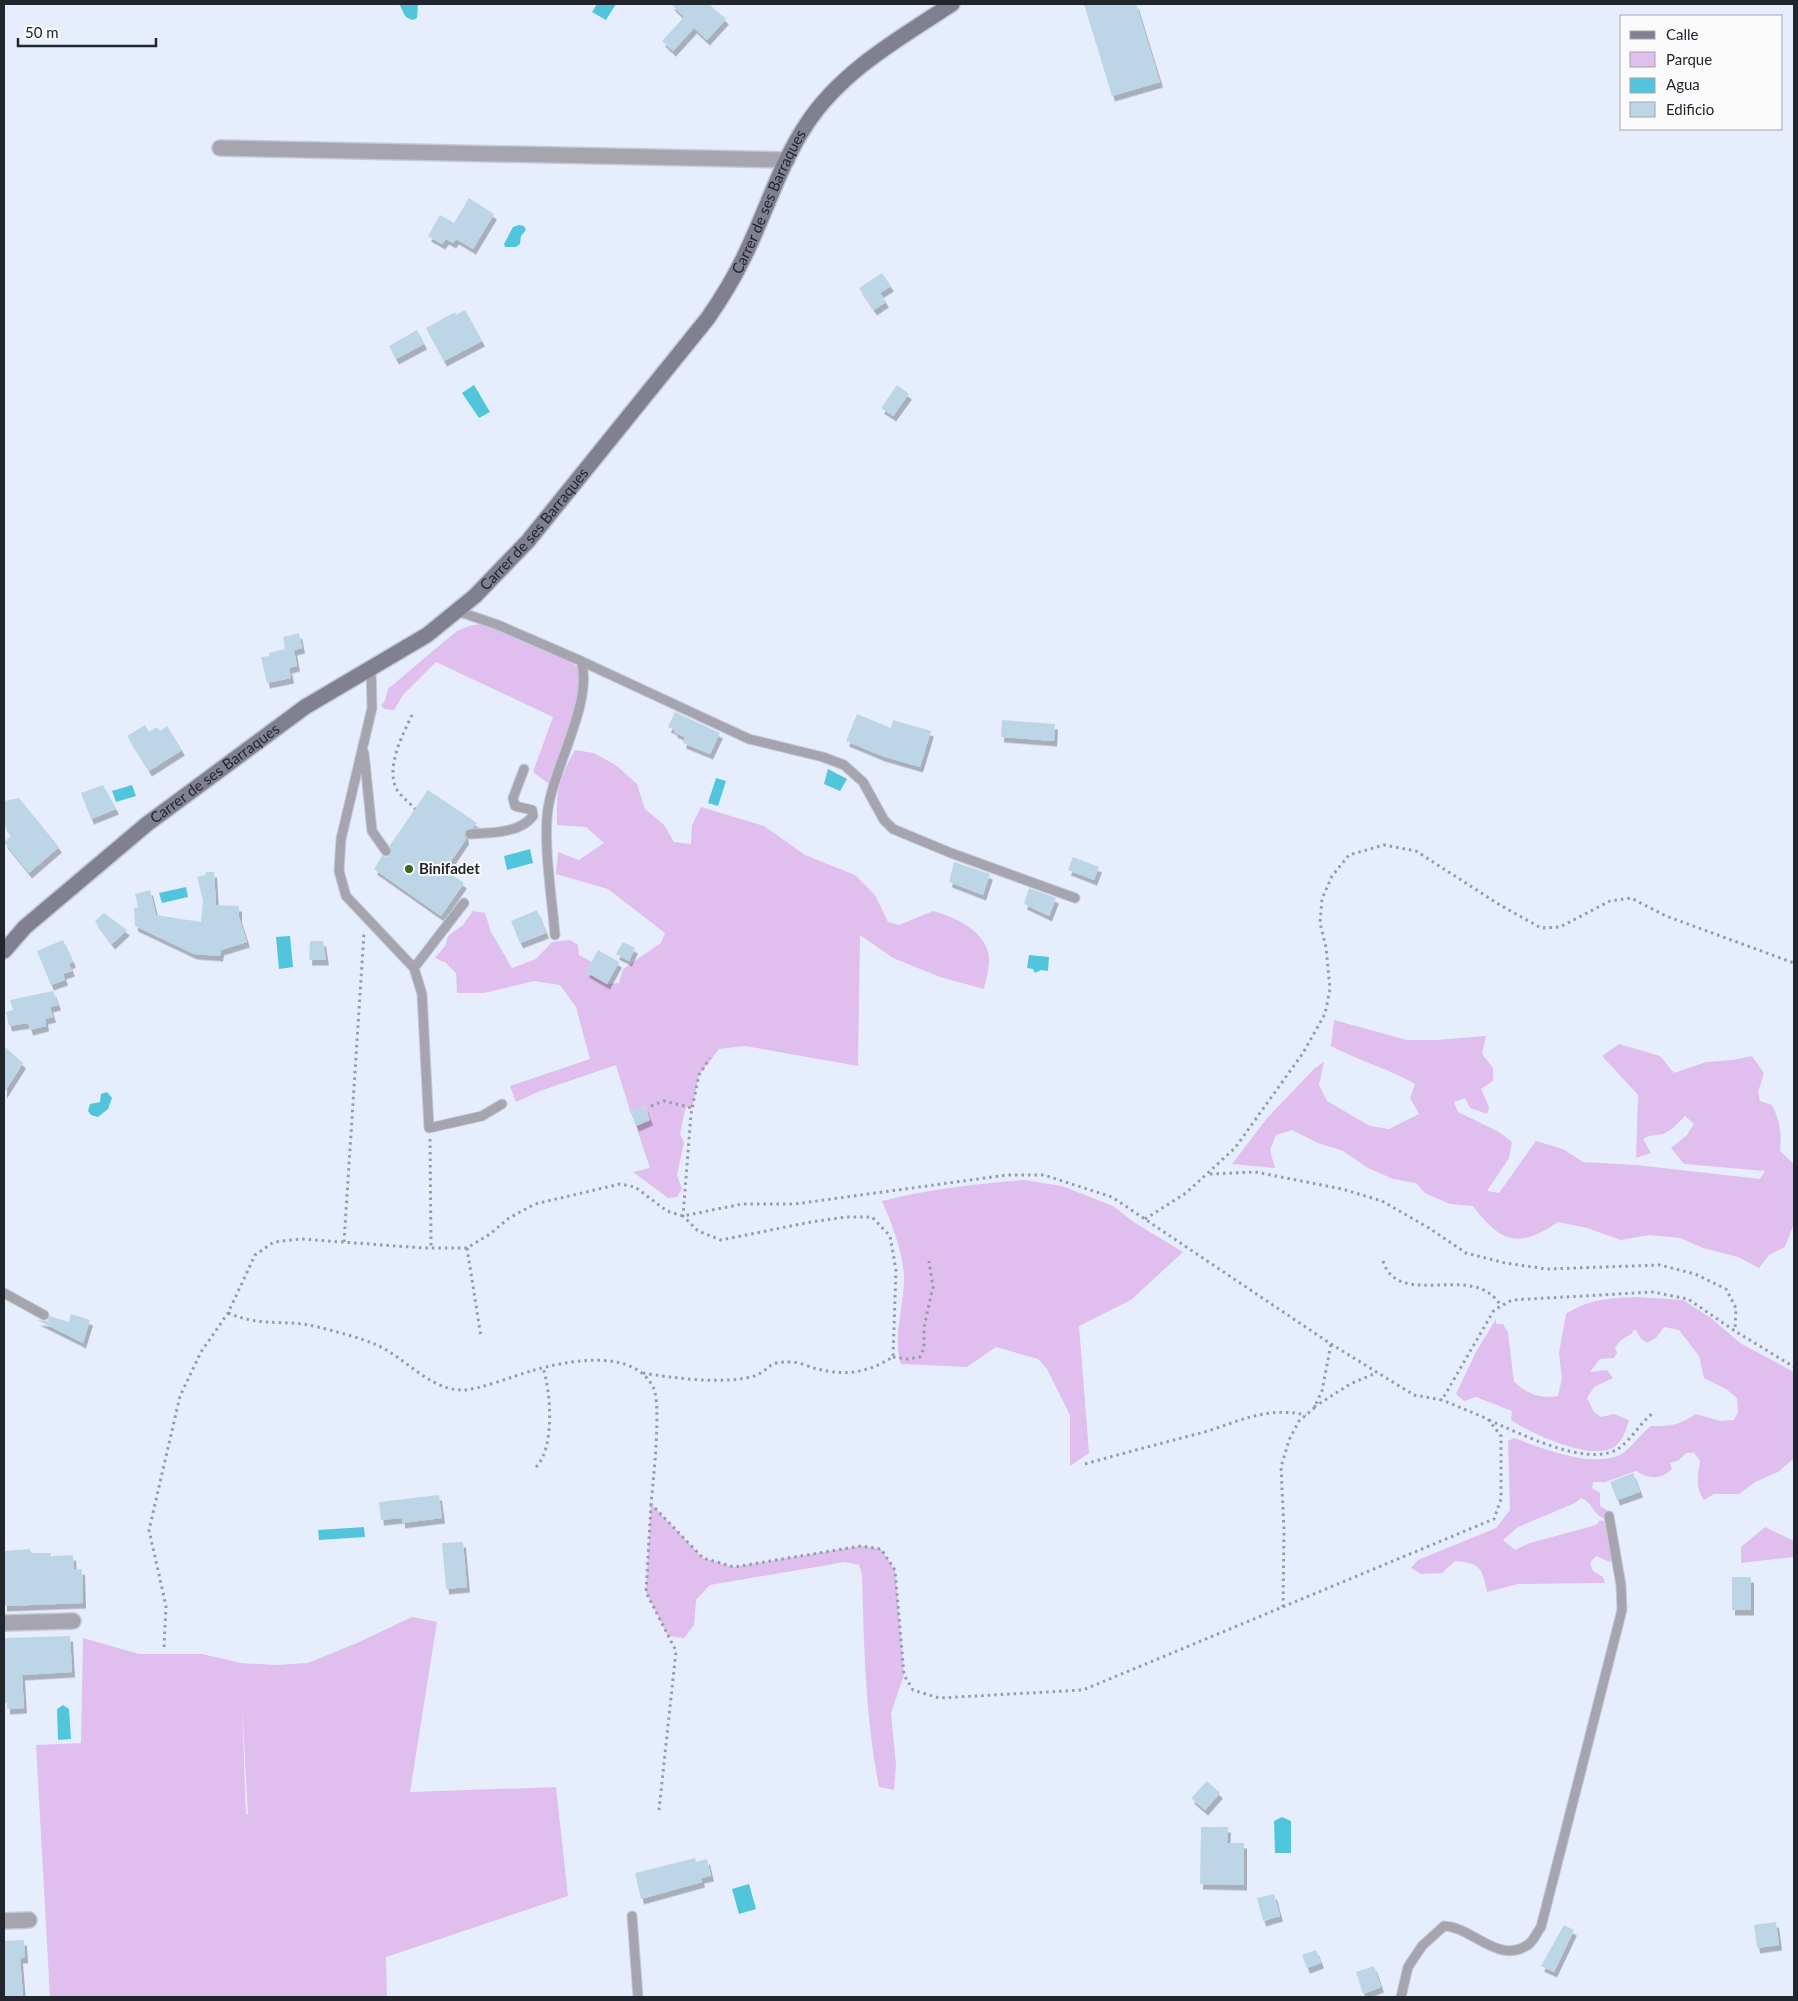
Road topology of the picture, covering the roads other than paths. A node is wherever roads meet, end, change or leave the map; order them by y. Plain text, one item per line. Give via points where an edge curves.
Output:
1 (952, 4) edge
2 (220, 148) dead end
3 (787, 160) junction
4 (457, 611) junction
5 (581, 661) junction
6 (371, 668) junction
7 (364, 746) junction
8 (524, 769) dead end
9 (470, 834) dead end
10 (386, 851) dead end
11 (1075, 898) dead end
12 (464, 903) dead end
13 (556, 935) dead end
14 (4, 951) edge
15 (414, 968) junction
16 (502, 1104) dead end
17 (4, 1293) edge
18 (44, 1315) dead end
19 (1609, 1516) dead end
20 (72, 1621) dead end
21 (4, 1623) edge
22 (632, 1916) dead end
23 (29, 1920) dead end
24 (4, 1921) edge
25 (638, 1997) edge
26 (1401, 1997) edge

1 - 3 main road, Carrer de ses Barraques via 882,50 842,83 807,124
2 - 3 street
3 - 4 main road, Carrer de ses Barraques via 744,259 708,318 528,541
4 - 5 lane
4 - 6 main road, Carrer de ses Barraques via 427,634
5 - 11 lane via 749,739 844,765 863,782 884,820 893,829
5 - 13 lane via 584,670 581,695 566,756 552,788 547,811
6 - 7 lane via 372,708
6 - 14 main road, Carrer de ses Barraques via 305,707 147,824 25,927
7 - 10 lane via 372,831
7 - 15 lane via 342,839 339,871 346,896
8 - 9 lane via 513,798 515,806 532,810 533,816 514,829
12 - 15 lane
15 - 16 lane via 422,994 429,1128 482,1116
17 - 18 lane
19 - 26 lane via 1622,1610 1541,1928 1529,1944 1510,1951 1496,1949 1454,1926 1444,1926 1422,1946 1408,1967
20 - 21 street
22 - 25 lane
23 - 24 street

